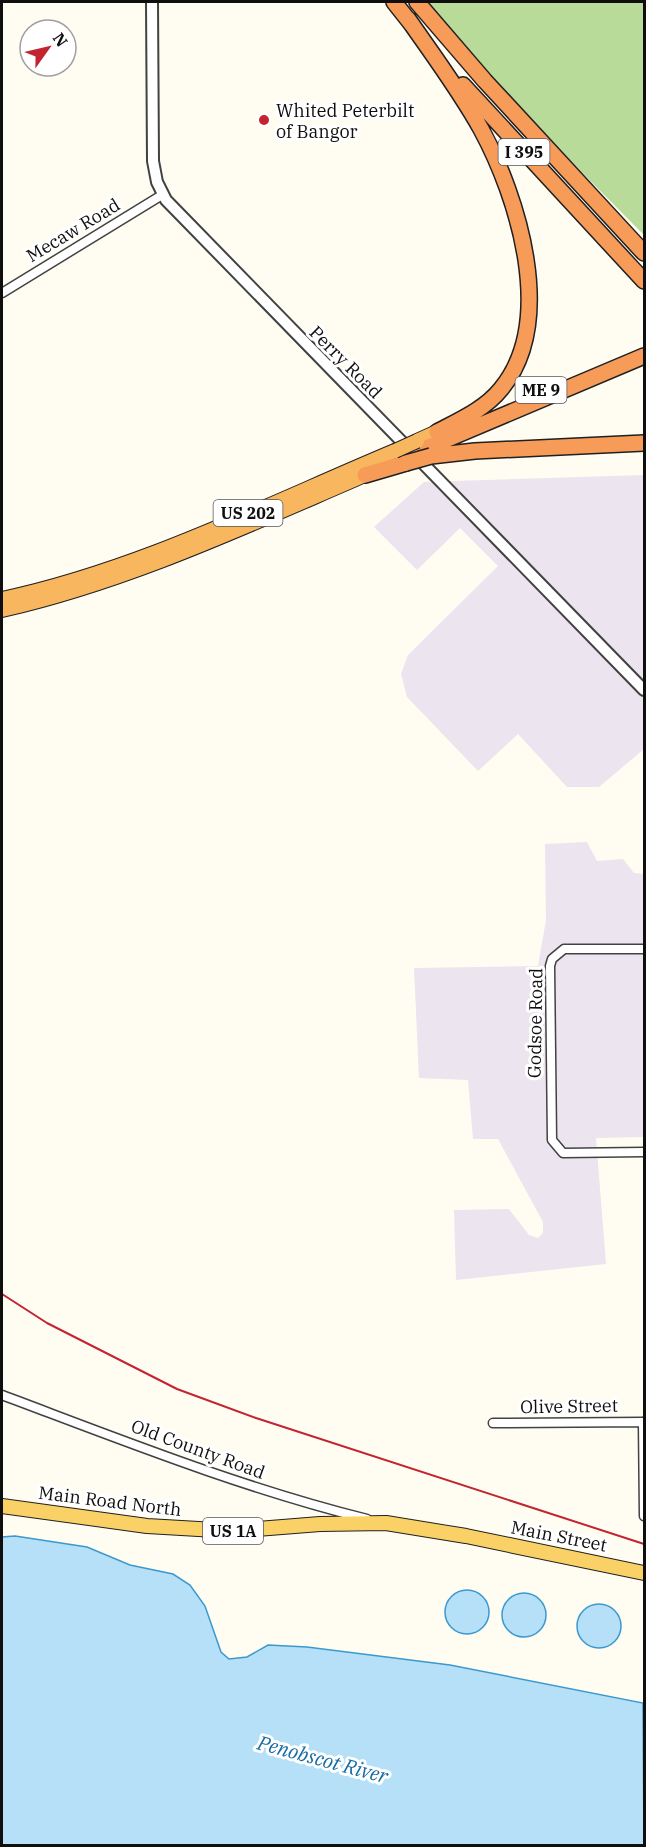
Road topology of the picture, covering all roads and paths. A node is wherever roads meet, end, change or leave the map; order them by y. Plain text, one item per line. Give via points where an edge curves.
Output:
1 (152, 2) edge
2 (394, 2) edge
3 (417, 2) edge
4 (408, 19) junction
5 (162, 195) junction
6 (645, 253) edge
7 (645, 281) edge
8 (2, 293) edge
9 (645, 347) edge
10 (645, 356) edge
11 (437, 432) junction
12 (645, 443) edge
13 (424, 449) junction
14 (401, 457) junction
15 (365, 475) joint
16 (2, 599) edge
17 (2, 610) edge
18 (645, 690) edge
19 (645, 949) edge
20 (645, 1152) edge
21 (2, 1395) edge
22 (644, 1422) edge
23 (493, 1423) dead end
24 (2, 1506) edge
25 (644, 1516) edge
26 (386, 1523) junction
27 (466, 1536) joint
28 (645, 1573) edge

1 - 5 street, Perry Road via 153,152
2 - 4 highway, I 395
3 - 6 highway, I 395
4 - 7 highway, I 395 via 473,97
4 - 11 highway via 469,109 492,152 515,213 528,283 524,339 508,379 487,403
5 - 8 street, Mecaw Road
5 - 18 street, Perry Road
9 - 11 highway, ME 9
10 - 13 highway
11 - 13 highway, US 202
12 - 13 highway
13 - 14 highway, bridge
13 - 14 highway, US 202, bridge
14 - 15 highway
14 - 16 highway, US 202 via 129,562
15 - 17 highway, US 202 via 134,572
19 - 20 street, Godsoe Road via 571,947 552,959 550,966 550,1133 556,1147 572,1154
21 - 26 street, Old County Road via 240,1482 306,1504
22 - 23 street, Olive Street
22 - 25 street
24 - 26 main road, Main Road North / US 1A via 147,1526 233,1531
26 - 27 main road, Main Road North / US 1A
27 - 28 main road, Main Street / US 1A

